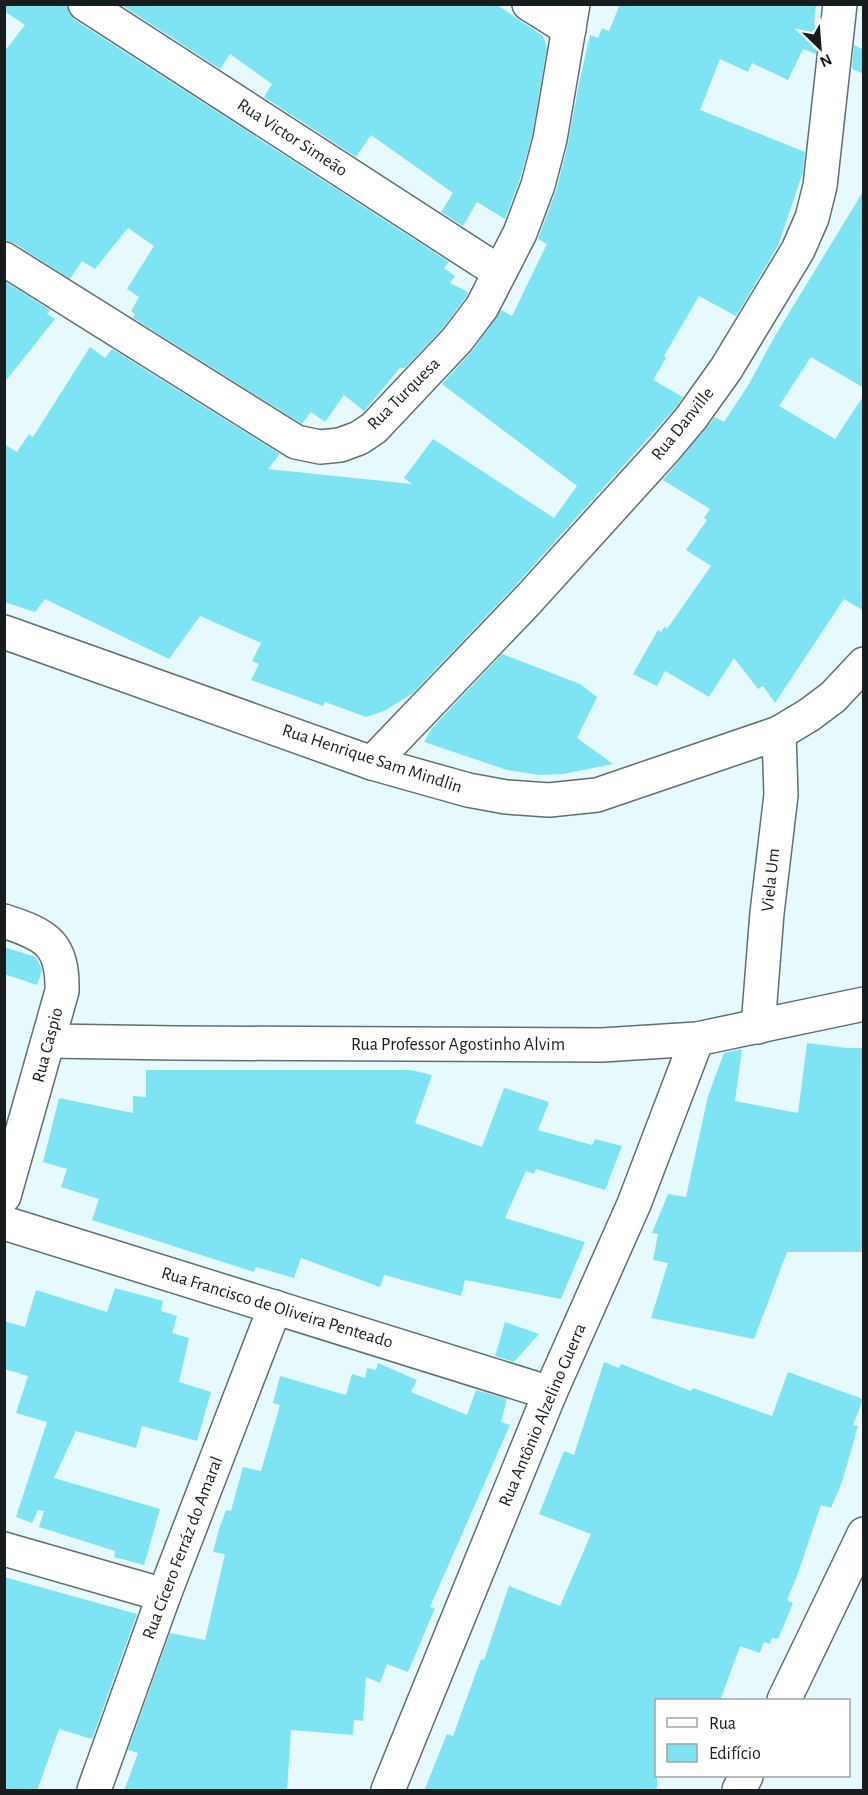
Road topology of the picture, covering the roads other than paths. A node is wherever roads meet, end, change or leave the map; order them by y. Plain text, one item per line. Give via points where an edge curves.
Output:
1 (85, 4) edge
2 (529, 4) edge
3 (840, 4) edge
4 (571, 17) edge
5 (4, 259) edge
6 (499, 272) junction
7 (4, 632) edge
8 (864, 664) edge
9 (779, 733) junction
10 (372, 763) junction
11 (4, 921) edge
12 (864, 1004) edge
13 (758, 1026) junction
14 (697, 1039) junction
15 (49, 1041) junction
16 (4, 1196) edge
17 (4, 1222) edge
18 (274, 1307) junction
19 (550, 1393) junction
20 (864, 1534) edge
21 (4, 1549) edge
22 (164, 1595) junction
23 (785, 1699) edge
24 (746, 1777) edge
25 (94, 1791) edge
26 (388, 1791) edge
27 (739, 1791) edge

1 - 6 street, Rua Victor Simeão
2 - 4 street
3 - 10 street, Rua Danville via 820,186 812,218 798,250 732,359 665,449
4 - 6 street, Rua Turquesa via 538,185 520,233
5 - 6 street, Rua Turquesa via 296,442 320,447 340,445 374,428 457,340 482,307
7 - 10 street, Rua Henrique Sam Mindlin
8 - 9 street, Rua Henrique Sam Mindlin via 833,698
9 - 10 street, Rua Henrique Sam Mindlin via 597,795 549,800 506,798
9 - 13 street, Viela Um via 781,795
11 - 15 street, Rua Caspio via 44,939 57,952 63,971 62,991
12 - 13 street, Rua Professor Agostinho Alvim
13 - 14 street, Rua Professor Agostinho Alvim
14 - 15 street, Rua Professor Agostinho Alvim via 536,1046
14 - 19 street, Rua Antônio Alzelino Guerra via 634,1204
15 - 16 street, Rua Caspio
17 - 18 street, Rua Francisco de Oliveira Penteado
18 - 19 street, Rua Francisco de Oliveira Penteado
18 - 22 street, Rua Cícero Ferráz do Amaral
19 - 26 street, Rua Antônio Alzelino Guerra
20 - 23 street
21 - 22 street
22 - 25 street, Rua Cícero Ferráz do Amaral
24 - 27 street

